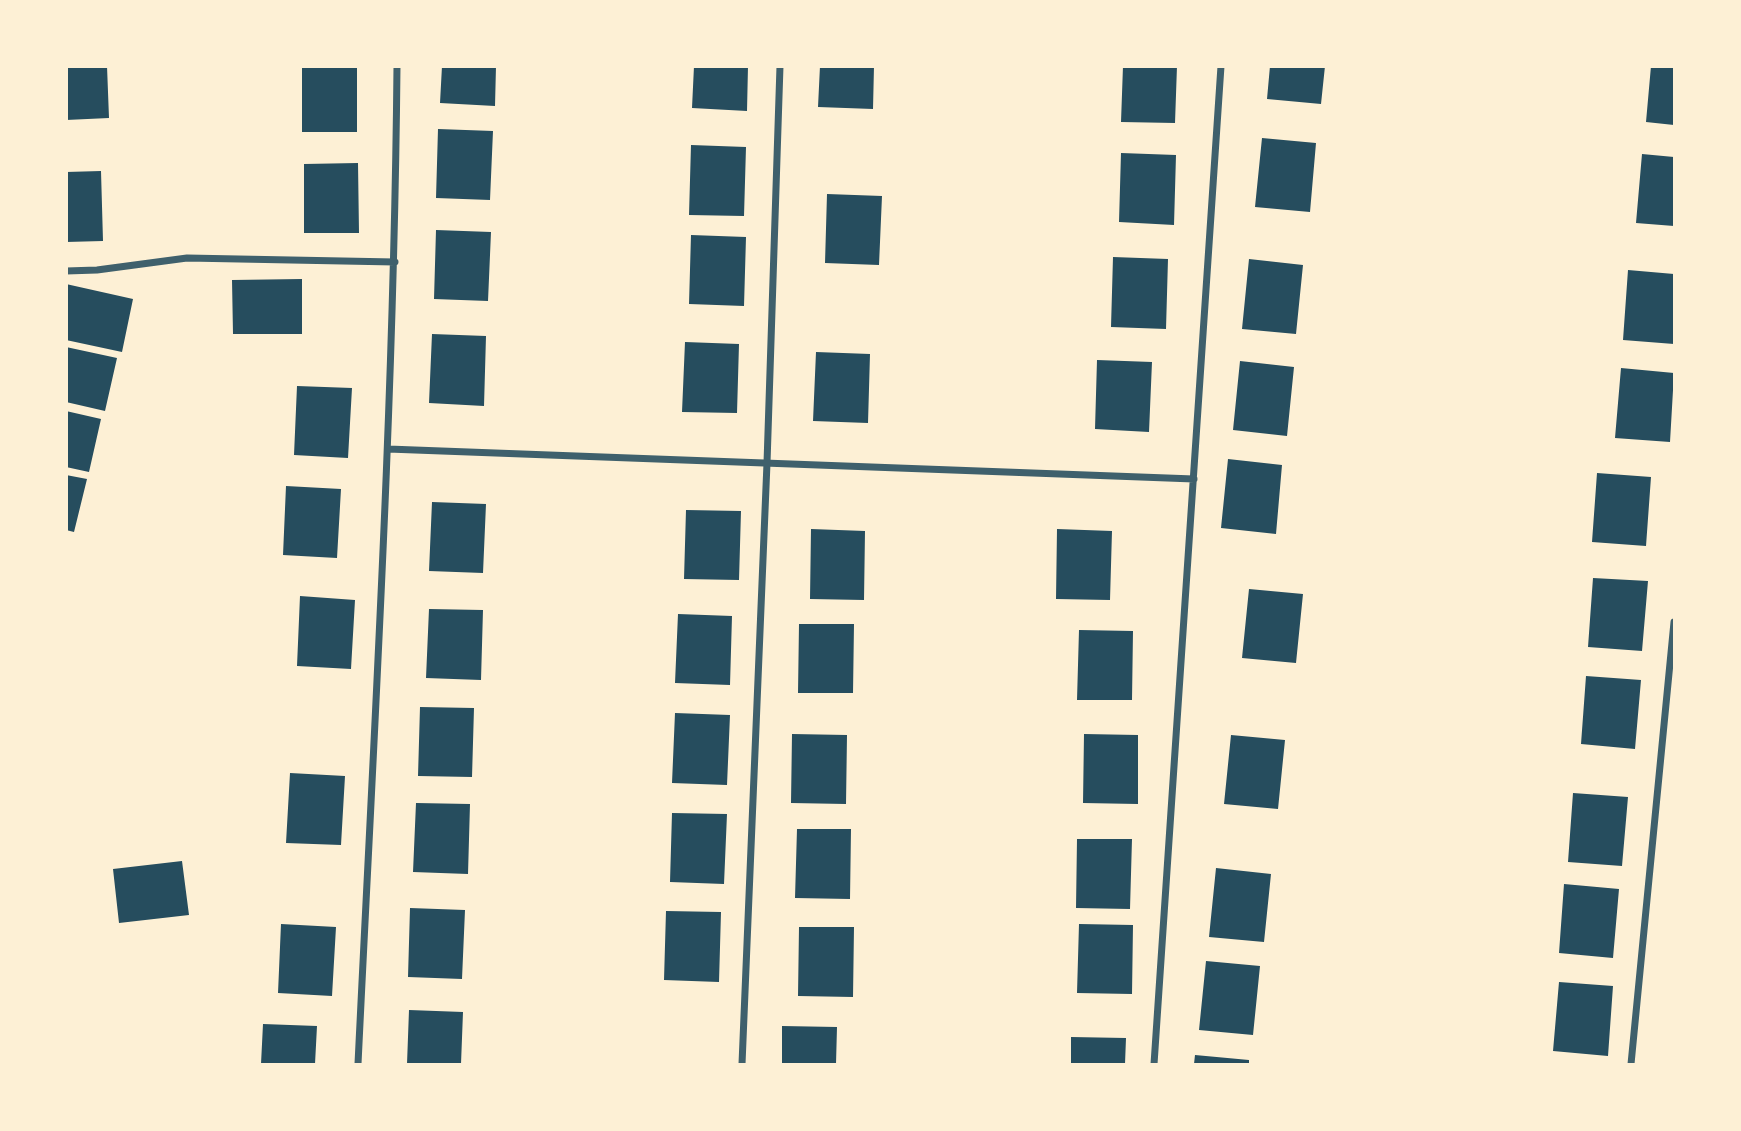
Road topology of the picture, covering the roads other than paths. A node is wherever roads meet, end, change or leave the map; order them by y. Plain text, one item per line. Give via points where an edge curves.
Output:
1 (397, 66) edge
2 (780, 66) edge
3 (1221, 66) edge
4 (395, 262) junction
5 (66, 271) edge
6 (388, 449) junction
7 (767, 463) junction
8 (1194, 479) junction
9 (1675, 622) edge
10 (358, 1065) edge
11 (742, 1065) edge
12 (1154, 1065) edge
13 (1631, 1065) edge

1 - 4 street
2 - 7 street
3 - 8 street
4 - 5 street via 187,258
4 - 6 street
6 - 7 street
6 - 10 street
7 - 8 street
7 - 11 street
8 - 12 street
9 - 13 street

